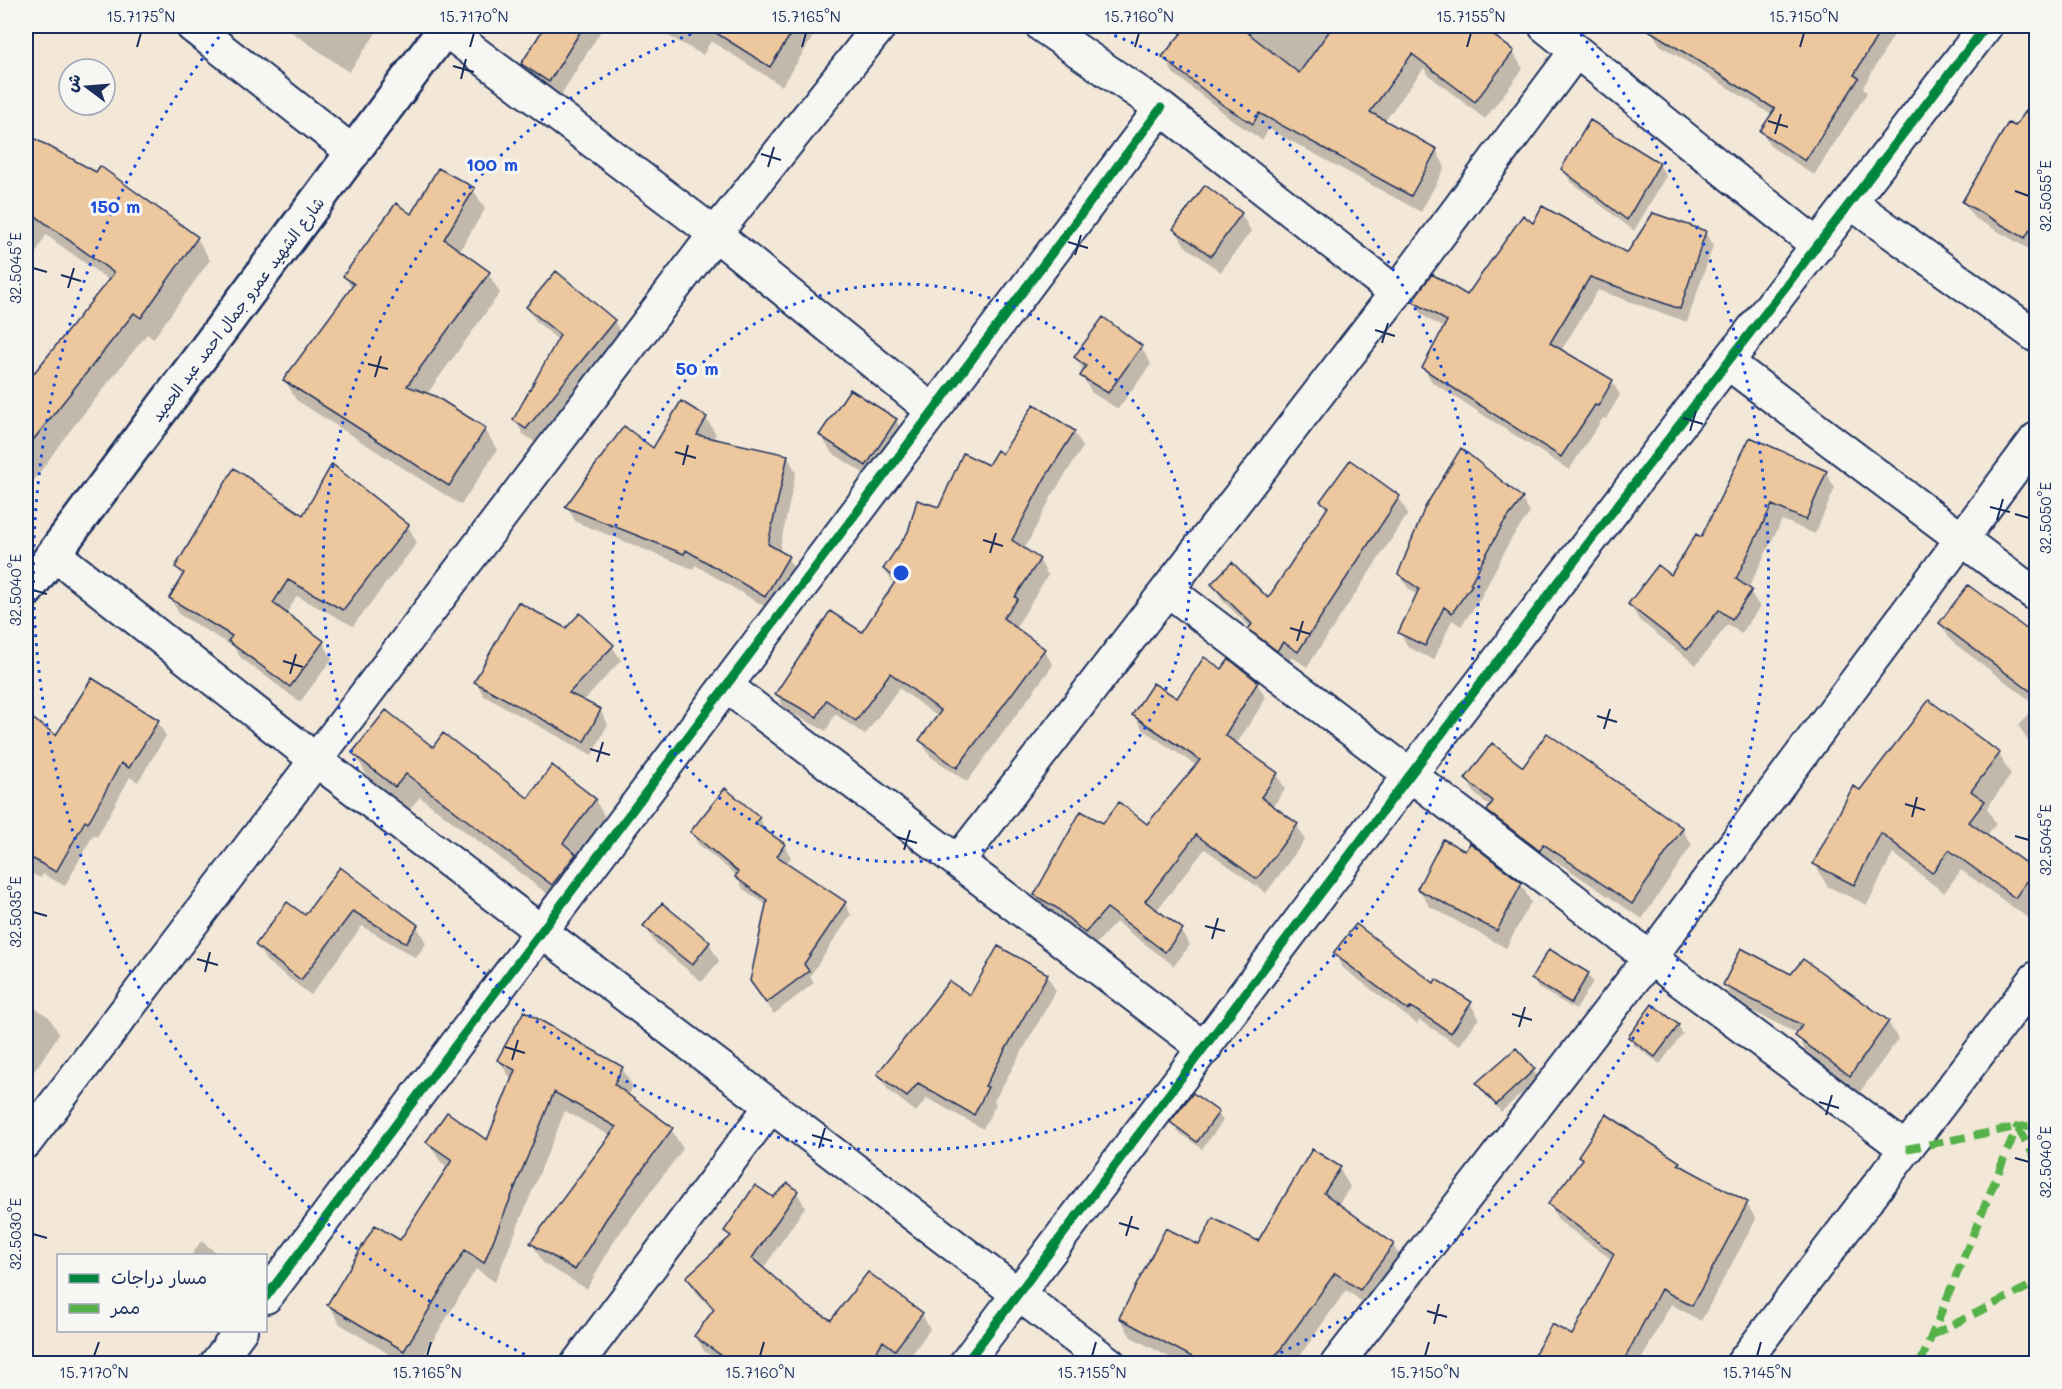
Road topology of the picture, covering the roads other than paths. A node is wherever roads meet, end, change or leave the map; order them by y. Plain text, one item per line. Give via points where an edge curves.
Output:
1 (192, 26) edge
2 (880, 26) edge
3 (1042, 26) edge
4 (1545, 26) edge
5 (1986, 26) edge
6 (446, 27) edge
7 (1576, 51) junction
8 (1161, 108) junction
9 (354, 153) junction
10 (1851, 203) junction
11 (716, 234) junction
12 (1818, 246) junction
13 (1396, 293) junction
14 (2037, 336) edge
15 (1728, 363) junction
16 (933, 411) junction
17 (2037, 439) edge
18 (1960, 540) junction
19 (54, 554) junction
20 (1168, 590) junction
21 (26, 591) edge
22 (2037, 595) edge
23 (726, 686) junction
24 (316, 760) junction
25 (1410, 775) junction
26 (959, 860) junction
27 (541, 931) junction
28 (1650, 958) junction
29 (2037, 978) edge
30 (1205, 1049) junction
31 (771, 1106) junction
32 (26, 1142) edge
33 (1906, 1149) junction
34 (1018, 1293) junction
35 (267, 1296) edge
36 (240, 1332) edge
37 (216, 1364) edge
38 (578, 1364) edge
39 (965, 1364) edge
40 (1110, 1364) edge
41 (1337, 1364) edge
42 (1742, 1364) edge

1 - 9 street
2 - 11 street
3 - 8 street
4 - 7 street
5 - 10 street
6 - 9 street, شارع الشهيد عمرو جمال احمد عبد الحميد
6 - 11 street
7 - 12 street
7 - 13 street
8 - 13 street
8 - 16 street
9 - 19 street, شارع الشهيد عمرو جمال احمد عبد الحميد
10 - 12 street
10 - 14 street
11 - 16 street
11 - 24 street
12 - 15 street
13 - 20 street
15 - 18 street
15 - 25 street
16 - 23 street
17 - 18 street
18 - 22 street
18 - 28 street
19 - 21 street, شارع الشهيد عمرو جمال احمد عبد الحميد
19 - 24 street
20 - 25 street
20 - 26 street
23 - 26 street
23 - 27 street
24 - 27 street
24 - 32 street
25 - 28 street
25 - 30 street
26 - 30 street
27 - 31 street
27 - 35 street
28 - 33 street
28 - 41 street
29 - 33 street
30 - 34 street
31 - 34 street
31 - 38 street
33 - 42 street
34 - 39 street
34 - 40 street
36 - 37 street

